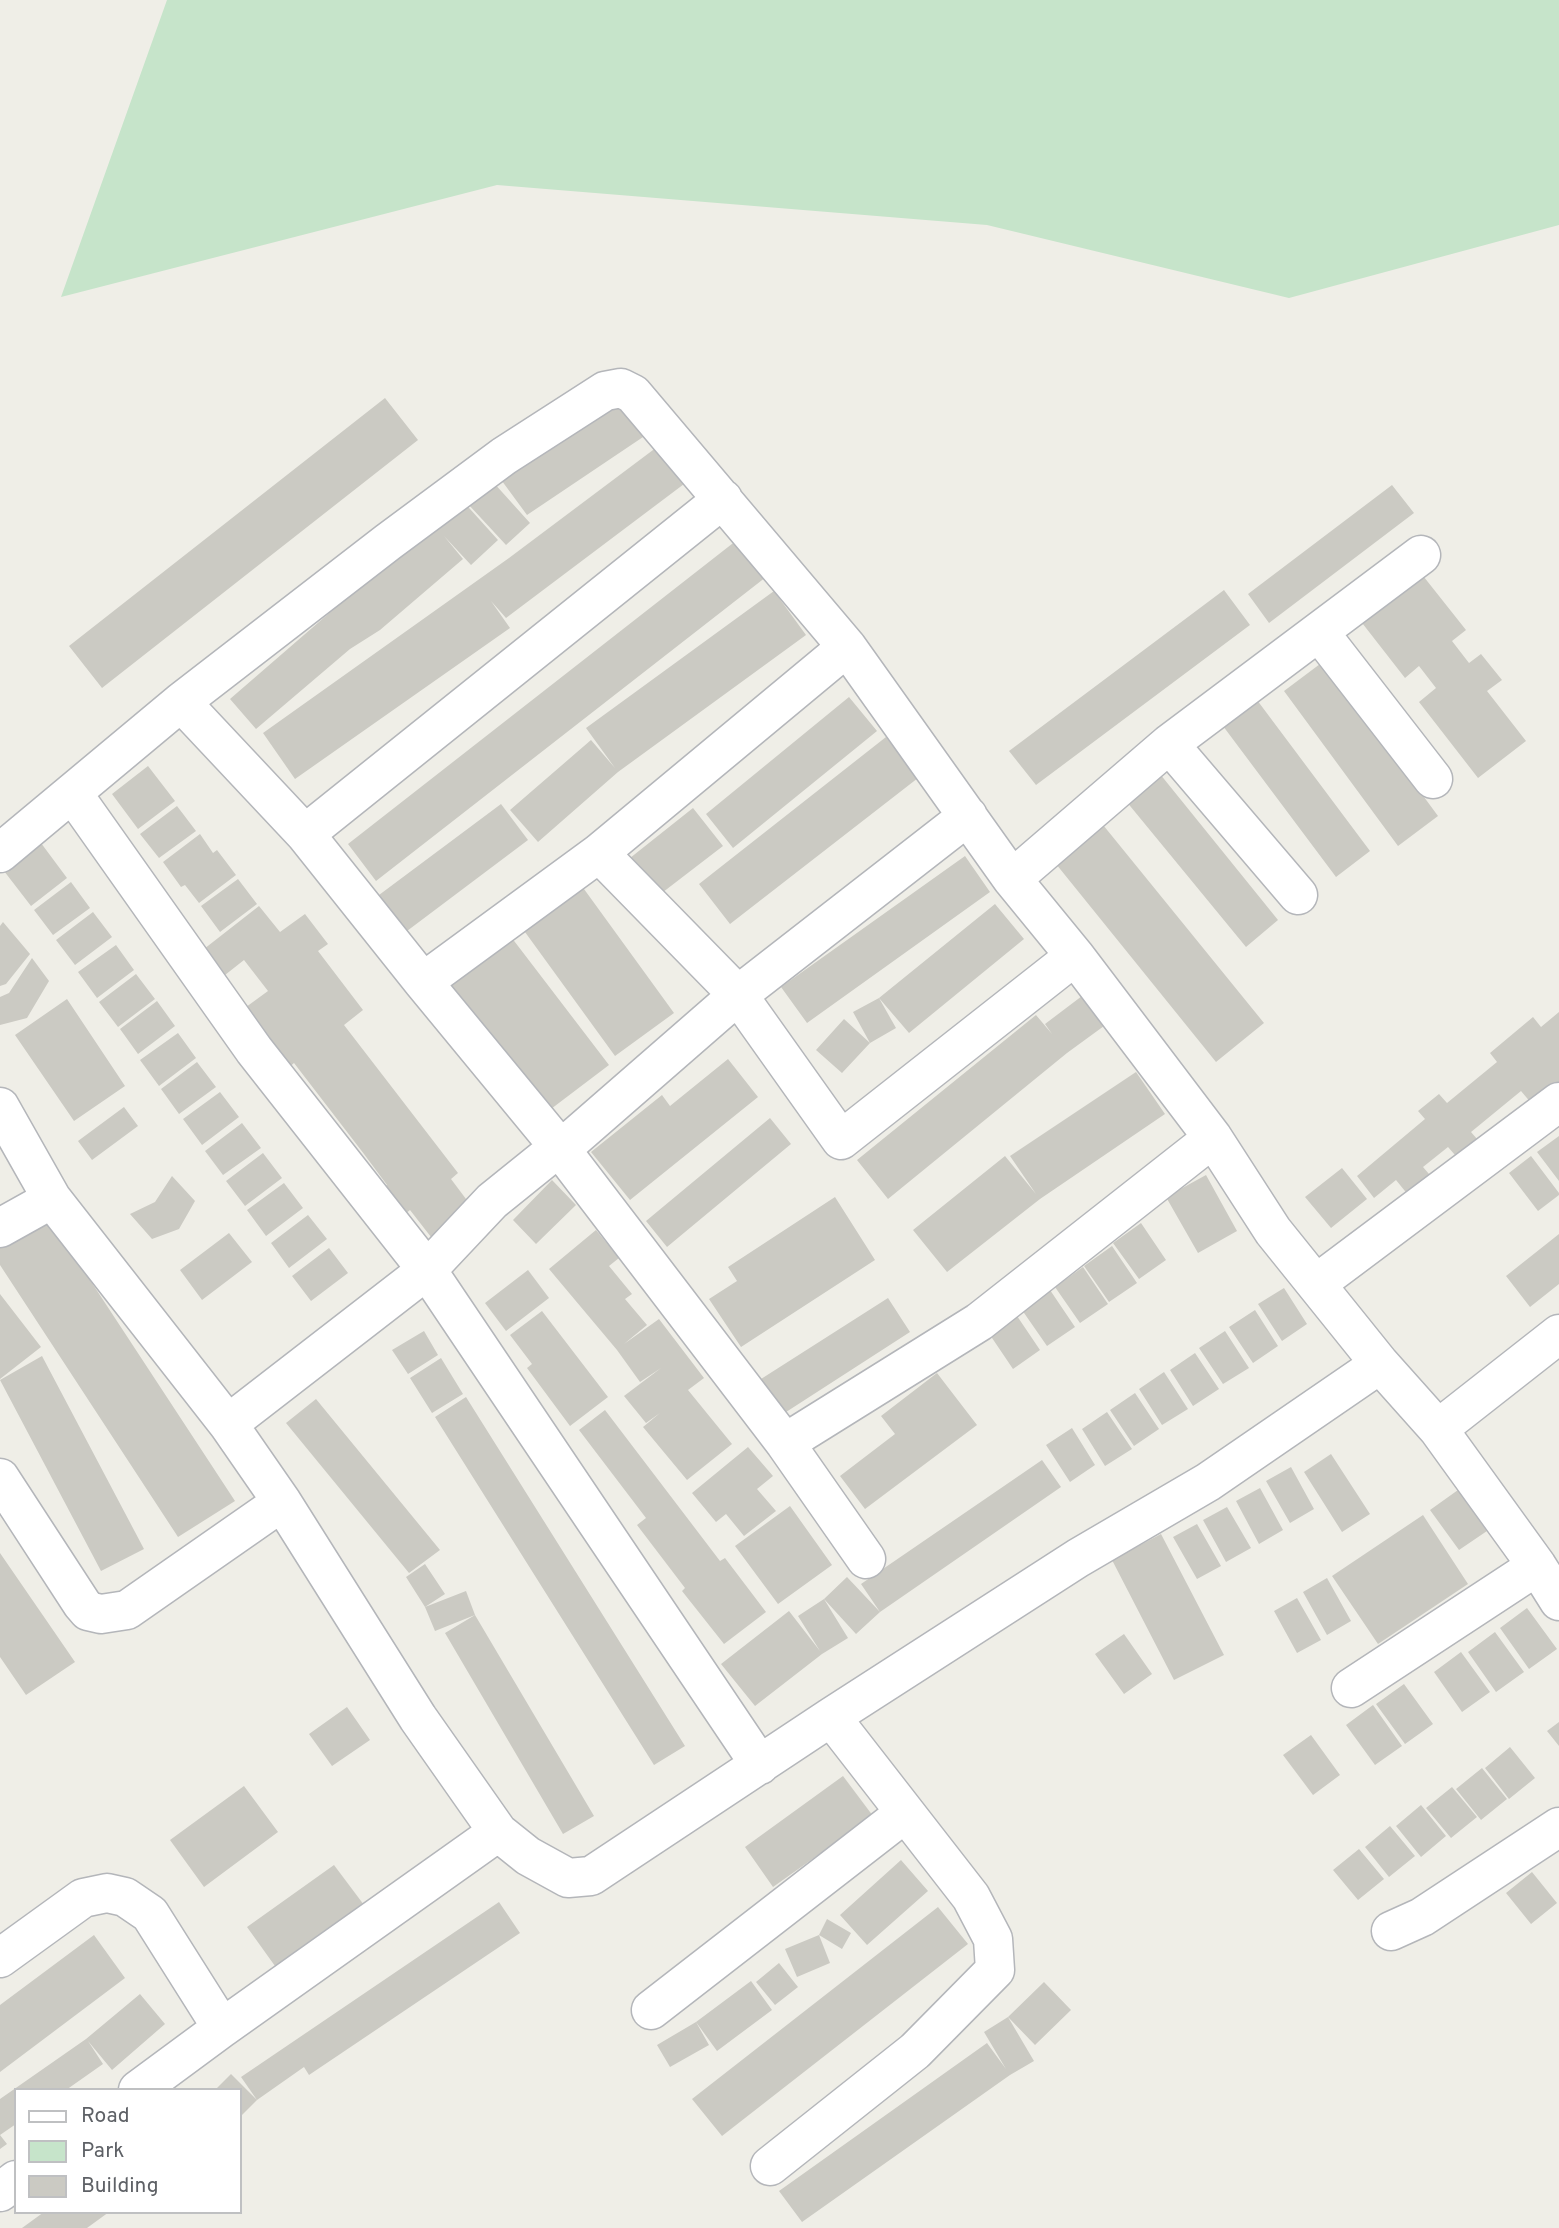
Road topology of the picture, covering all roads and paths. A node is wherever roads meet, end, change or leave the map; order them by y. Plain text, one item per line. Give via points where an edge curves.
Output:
1 (723, 499) junction
2 (1421, 555) dead end
3 (1319, 632) junction
4 (847, 648) junction
5 (181, 702) junction
6 (1169, 744) junction
7 (1433, 779) dead end
8 (73, 794) junction
9 (968, 816) junction
10 (305, 834) junction
11 (0, 853) edge
12 (599, 853) junction
13 (1012, 879) junction
14 (1298, 895) dead end
15 (1075, 956) junction
16 (423, 982) junction
17 (738, 995) junction
18 (1559, 1102) edge
19 (0, 1107) edge
20 (1213, 1138) junction
21 (559, 1147) junction
22 (52, 1199) junction
23 (0, 1228) edge
24 (427, 1270) junction
25 (1316, 1284) junction
26 (1559, 1334) edge
27 (1380, 1364) junction
28 (228, 1424) junction
29 (1438, 1429) junction
30 (785, 1443) junction
31 (0, 1478) edge
32 (282, 1502) junction
33 (866, 1559) dead end
34 (1537, 1566) junction
35 (1559, 1601) edge
36 (1351, 1688) dead end
37 (831, 1717) junction
38 (760, 1765) junction
39 (905, 1813) junction
40 (1559, 1827) edge
41 (498, 1832) junction
42 (1391, 1931) dead end
43 (0, 1958) edge
44 (651, 2010) dead end
45 (222, 2028) junction
46 (141, 2088) edge
47 (770, 2166) dead end

1 - 4 street
1 - 5 street via 634,394 621,388 605,391 504,456
1 - 10 street
2 - 3 street
3 - 6 street
3 - 7 street
4 - 9 street
4 - 12 street
5 - 8 street
5 - 10 street
6 - 13 street
6 - 14 street
8 - 11 street
8 - 24 street via 254,1050
9 - 13 street
9 - 17 street
10 - 16 street
12 - 16 street
12 - 17 street
13 - 15 street
15 - 17 street via 841,1140
15 - 20 street
16 - 21 street
17 - 21 street
18 - 25 street
19 - 22 street
20 - 25 street via 1273,1231
20 - 30 street via 979,1322
21 - 24 street via 492,1201
21 - 30 street
22 - 23 street
22 - 28 street
24 - 28 street
24 - 38 street
25 - 27 street
26 - 29 street
27 - 29 street
27 - 37 street via 1208,1482 1078,1558
28 - 32 street
29 - 34 street
30 - 33 street
31 - 32 street via 82,1604 101,1614 127,1610
32 - 41 street via 418,1718
34 - 35 street
34 - 36 street
37 - 38 street
37 - 39 street
38 - 41 street via 591,1876 568,1878 528,1856
39 - 44 street
39 - 47 street via 971,1897 993,1939 995,1970 915,2051
40 - 42 street via 1422,1917
41 - 45 street
43 - 45 street via 83,1898 107,1893 125,1896 150,1914
45 - 46 street

